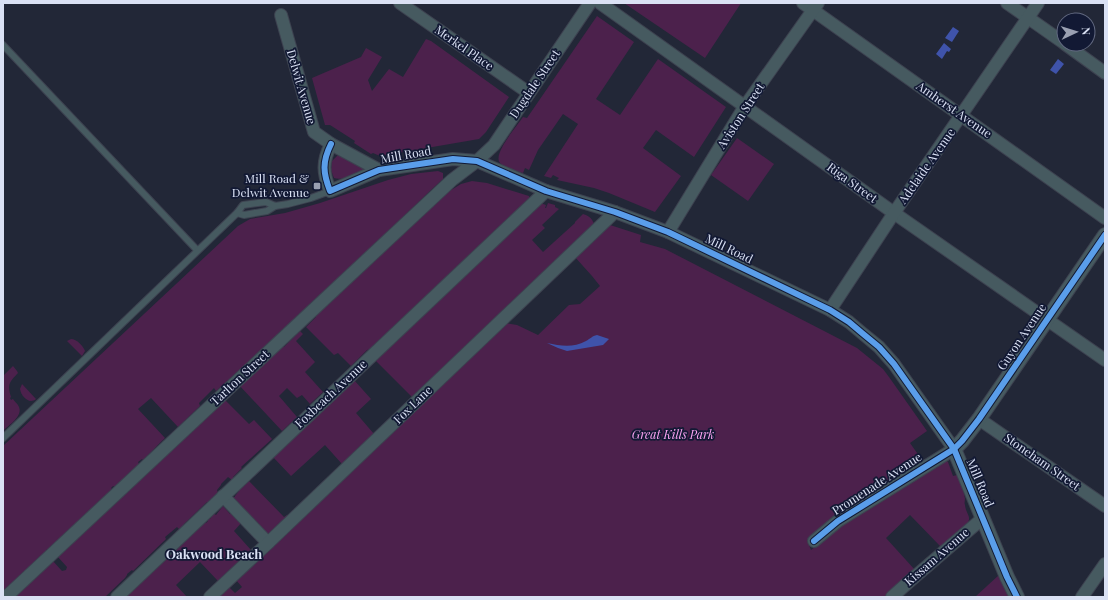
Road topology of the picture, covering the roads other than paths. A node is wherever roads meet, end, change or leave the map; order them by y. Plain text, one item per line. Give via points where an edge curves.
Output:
1 (400, 3) edge
2 (590, 3) edge
3 (600, 3) edge
4 (803, 3) edge
5 (1007, 3) edge
6 (1038, 3) edge
7 (816, 7) edge
8 (282, 15) dead end
9 (1029, 18) junction
10 (1056, 38) edge
11 (3, 45) edge
12 (1075, 52) edge
13 (1105, 73) edge
14 (528, 93) junction
15 (745, 106) junction
16 (962, 116) junction
17 (331, 144) junction
18 (477, 161) junction
19 (379, 170) junction
20 (330, 191) junction
21 (546, 191) junction
22 (275, 206) junction
23 (615, 212) junction
24 (237, 213) junction
25 (894, 213) junction
26 (1105, 218) edge
27 (668, 232) junction
28 (1105, 236) edge
29 (197, 250) junction
30 (830, 310) junction
31 (1047, 320) junction
32 (1105, 360) edge
33 (979, 419) junction
34 (3, 438) edge
35 (954, 449) junction
36 (223, 496) junction
37 (1105, 506) edge
38 (983, 518) junction
39 (814, 541) dead end
40 (268, 544) junction
41 (1105, 564) edge
42 (6, 597) edge
43 (117, 597) edge
44 (210, 597) edge
45 (892, 597) edge
46 (1017, 597) edge
47 (1082, 597) edge

1 - 14 street, Merkel Place
2 - 14 street, Dugdale Street
3 - 15 street, Riga Street
4 - 7 street, Amherst Avenue
5 - 9 street
6 - 9 street, Adelaide Avenue
7 - 15 street, Aviston Street
7 - 16 street, Amherst Avenue
8 - 17 street, Delwit Avenue via 314,132
9 - 10 street
9 - 16 street, Adelaide Avenue
11 - 29 lane
12 - 13 street
14 - 18 street, Dugdale Street via 494,145
15 - 25 street, Riga Street
15 - 27 street, Aviston Street
16 - 25 street, Adelaide Avenue
16 - 26 street, Amherst Avenue
17 - 19 street, Delwit Avenue
17 - 20 street via 324,165
18 - 19 street, Mill Road via 453,159
18 - 21 street, Mill Road
18 - 42 street, Tarlton Street via 452,180
19 - 20 street, Mill Road
20 - 22 lane via 294,203
21 - 23 street, Mill Road
21 - 36 street, Foxbeach Avenue
22 - 24 lane via 267,211 244,215
22 - 24 lane via 266,202 243,205
23 - 27 street, Mill Road
23 - 40 street, Fox Lane
24 - 29 lane
25 - 30 street, Adelaide Avenue
25 - 31 street, Riga Street
27 - 30 street, Mill Road
28 - 31 street, Guyon Avenue
29 - 34 lane
30 - 35 street, Mill Road via 879,347 894,364
31 - 32 street, Riga Street
31 - 33 street, Guyon Avenue
33 - 35 street, Guyon Avenue
33 - 37 street, Stoneham Street
35 - 38 street, Mill Road
35 - 39 street, Promenade Avenue via 838,521
36 - 40 street
36 - 43 street, Foxbeach Avenue
38 - 45 street, Kissam Avenue
38 - 46 street, Mill Road
40 - 44 street, Fox Lane
41 - 47 street

